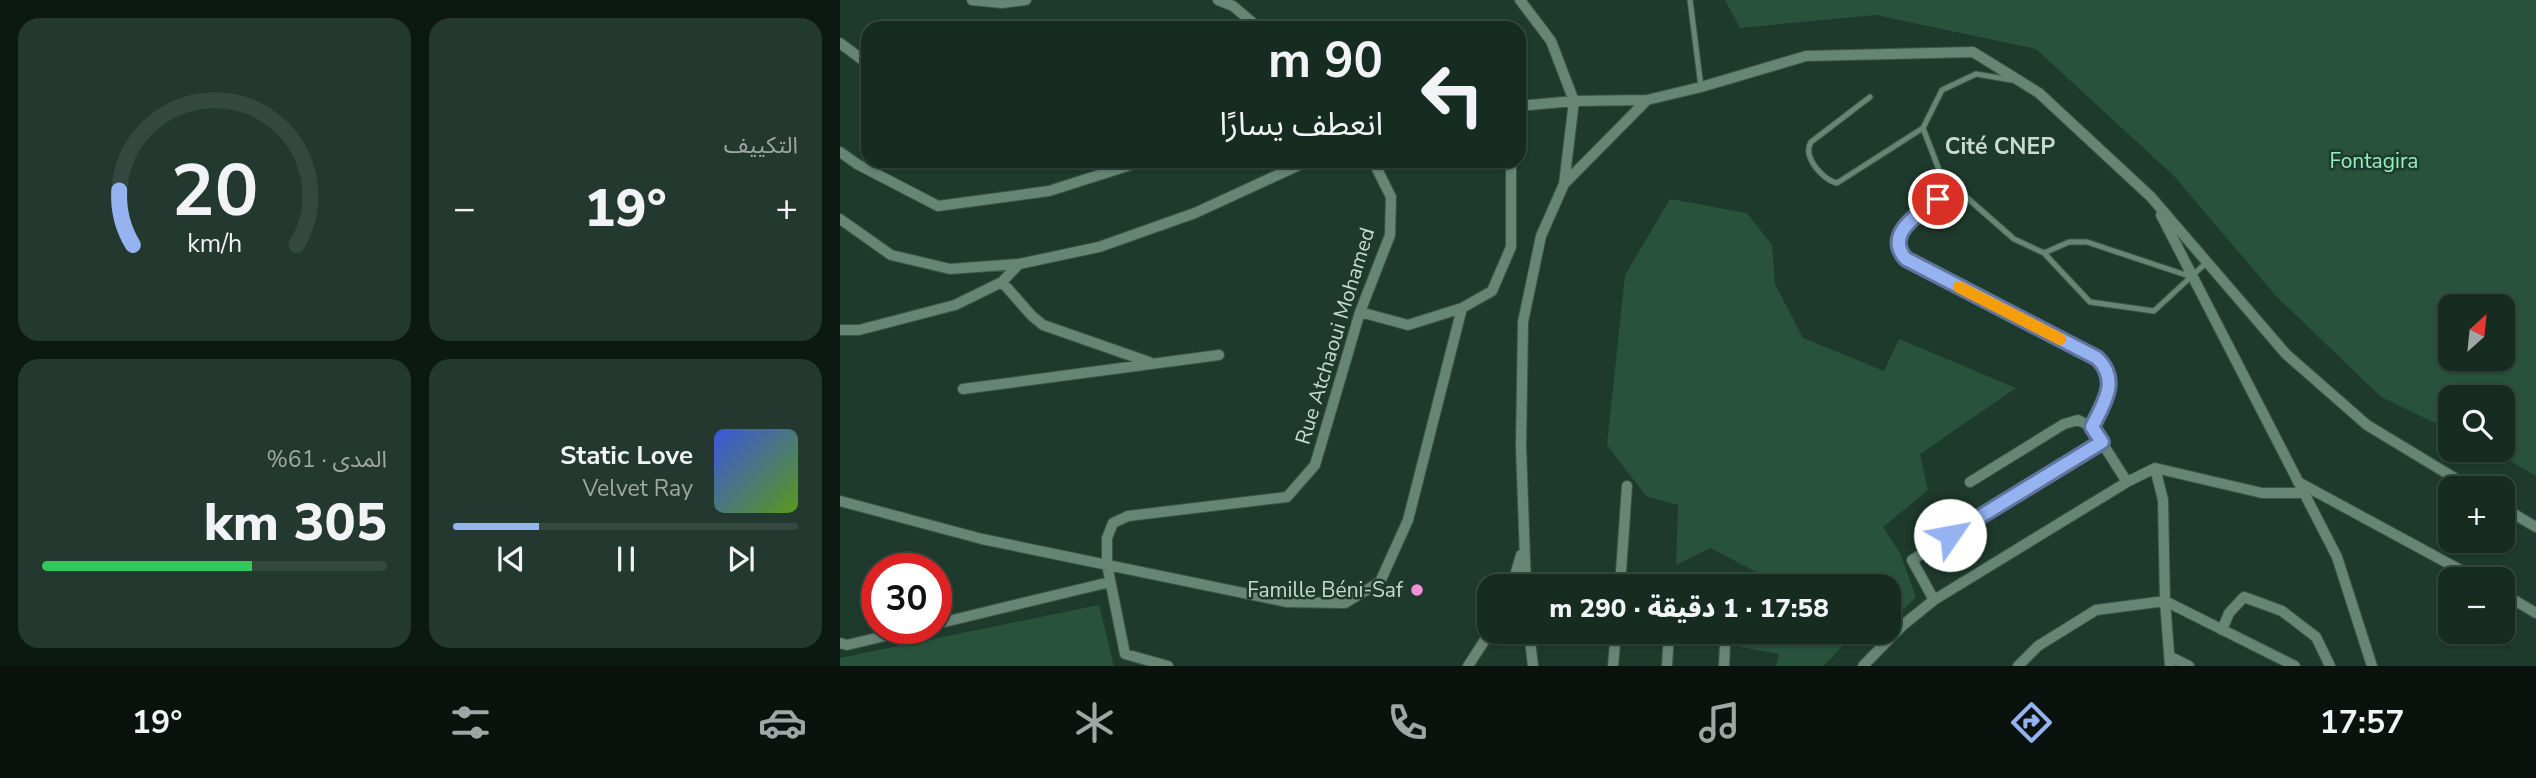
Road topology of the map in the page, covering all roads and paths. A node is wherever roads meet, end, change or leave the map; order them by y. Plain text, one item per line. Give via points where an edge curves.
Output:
1 (972, 0) edge
2 (1026, 0) edge
3 (1218, 0) edge
4 (1520, 0) edge
5 (1690, 0) edge
6 (1251, 21) edge
7 (840, 43) edge
8 (861, 59) edge
9 (1987, 61) junction
10 (1976, 74) junction
11 (2022, 82) junction
12 (1701, 87) junction
13 (1870, 97) dead end
14 (1647, 100) junction
15 (1574, 101) junction
16 (1526, 105) edge
17 (1923, 128) junction
18 (840, 152) edge
19 (861, 166) edge
20 (865, 168) edge
21 (1121, 168) edge
22 (1293, 168) edge
23 (1376, 168) edge
24 (1511, 168) edge
25 (1563, 184) junction
26 (1954, 186) junction
27 (2151, 197) junction
28 (840, 219) edge
29 (2175, 225) junction
30 (2172, 237) junction
31 (2044, 253) junction
32 (2207, 262) junction
33 (1019, 264) junction
34 (2192, 276) junction
35 (1002, 282) junction
36 (1462, 308) junction
37 (1360, 312) junction
38 (840, 331) edge
39 (1219, 355) dead end
40 (1153, 364) junction
41 (963, 389) dead end
42 (2092, 427) junction
43 (2102, 442) junction
44 (2155, 468) junction
45 (2451, 476) edge
46 (1969, 482) dead end
47 (2127, 482) junction
48 (2298, 482) junction
49 (1627, 486) dead end
50 (2304, 493) junction
51 (840, 501) edge
52 (2515, 515) edge
53 (2536, 527) edge
54 (1524, 544) junction
55 (1107, 565) junction
56 (2455, 567) edge
57 (1515, 574) edge
58 (1525, 574) edge
59 (1621, 574) edge
60 (1110, 582) junction
61 (1934, 600) junction
62 (2515, 600) edge
63 (2165, 601) junction
64 (2536, 612) edge
65 (952, 620) edge
66 (2222, 629) junction
67 (840, 643) edge
68 (861, 643) edge
69 (1482, 644) edge
70 (1530, 644) edge
71 (1615, 644) edge
72 (1668, 644) edge
73 (1725, 644) edge
74 (2170, 661) edge
75 (1168, 666) edge
76 (1468, 666) edge
77 (1533, 666) edge
78 (1613, 666) edge
79 (1667, 666) edge
80 (1724, 666) edge
81 (1864, 666) edge
82 (2018, 666) edge
83 (2189, 666) edge
84 (2295, 666) edge
85 (2330, 666) edge
86 (2372, 666) edge

1 - 2 street
3 - 6 street
4 - 15 street via 1551,41
5 - 12 lane
7 - 8 street
9 - 10 lane
9 - 11 street
9 - 12 street via 1973,52 1806,56
10 - 11 lane
10 - 17 lane via 1942,90
11 - 27 street
12 - 14 street
13 - 17 lane via 1808,148 1829,181 1837,183
14 - 15 street
14 - 25 street
15 - 16 street
15 - 25 street
17 - 26 lane via 1941,174
18 - 19 street
20 - 21 street via 938,206 1049,191
22 - 33 street via 1195,213 1099,247
23 - 37 street, Rue Atchaoui Mohamed via 1391,197 1390,235
24 - 36 street via 1511,247 1492,291
25 - 54 street via 1541,236 1523,322
26 - 31 lane via 2014,239
26 - 42 lane via 1902,229 1897,241 1901,254 2097,358 2110,382
27 - 29 street
27 - 30 street
28 - 33 street via 891,255 950,270
29 - 30 street
29 - 32 street
30 - 34 street
31 - 34 lane via 2069,242 2087,242
31 - 34 lane via 2090,302 2154,311
32 - 34 lane
32 - 45 street via 2286,354 2367,425
33 - 35 street
34 - 48 street
35 - 38 street via 956,305
35 - 40 street via 1043,325
36 - 37 street via 1408,325
36 - 55 street via 1408,520 1380,582 1345,603 1287,602
37 - 55 street, Rue Atchaoui Mohamed via 1315,466 1287,497 1128,516 1113,523 1107,538
39 - 40 street
40 - 41 street
42 - 43 street
42 - 46 street via 2068,421
43 - 47 street
43 - 61 street via 1912,560
44 - 47 street
44 - 50 street via 2262,493
44 - 63 street via 2163,500
47 - 61 street
48 - 50 street
48 - 56 street
49 - 59 street
50 - 86 street via 2337,556
51 - 55 street via 982,539
52 - 53 street
54 - 57 street
54 - 58 street
55 - 60 street, Rue Atchaoui Mohamed
60 - 65 street
60 - 75 street, Rue Atchaoui Mohamed via 1125,654
61 - 81 street
62 - 64 street
63 - 66 street
63 - 74 street
63 - 82 street via 2096,610 2038,646
66 - 84 street
66 - 85 street via 2244,597 2282,611 2316,636
67 - 68 street
69 - 76 street
70 - 77 street
71 - 78 street
72 - 79 street
73 - 80 street
74 - 83 street

